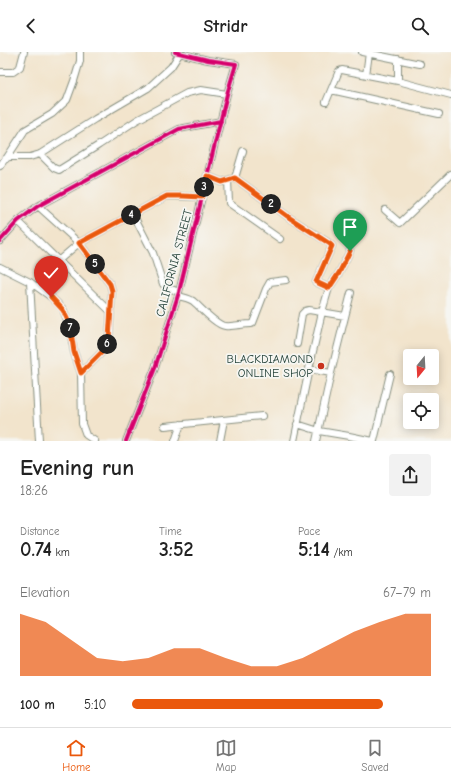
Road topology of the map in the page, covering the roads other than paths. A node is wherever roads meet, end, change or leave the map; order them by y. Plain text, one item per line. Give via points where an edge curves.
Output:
1 (24, 52) edge
2 (80, 52) edge
3 (178, 52) edge
4 (362, 52) edge
5 (373, 53) edge
6 (398, 59) junction
7 (420, 64) dead end
8 (0, 72) edge
9 (366, 75) junction
10 (398, 81) junction
11 (331, 90) junction
12 (226, 94) junction
13 (451, 95) edge
14 (326, 102) dead end
15 (440, 114) dead end
16 (221, 121) junction
17 (243, 151) dead end
18 (40, 154) junction
19 (5, 159) junction
20 (0, 166) edge
21 (451, 174) edge
22 (207, 176) junction
23 (235, 178) junction
24 (228, 180) junction
25 (202, 197) junction
26 (38, 206) junction
27 (385, 210) dead end
28 (133, 214) junction
29 (18, 221) junction
30 (280, 239) dead end
31 (0, 241) edge
32 (79, 243) junction
33 (350, 251) dead end
34 (58, 261) junction
35 (0, 267) edge
36 (286, 280) dead end
37 (30, 282) junction
38 (329, 288) junction
39 (179, 294) junction
40 (351, 294) dead end
41 (110, 311) junction
42 (322, 312) junction
43 (345, 316) junction
44 (297, 344) dead end
45 (309, 369) junction
46 (81, 373) junction
47 (331, 373) junction
48 (390, 374) dead end
49 (262, 416) dead end
50 (224, 420) junction
51 (181, 424) junction
52 (297, 424) junction
53 (165, 426) dead end
54 (319, 431) junction
55 (39, 441) edge
56 (94, 441) edge
57 (126, 441) edge
58 (175, 441) edge
59 (220, 441) edge
60 (294, 441) edge
61 (316, 441) edge
62 (374, 441) edge

1 - 8 street via 20,68 13,72
2 - 19 street via 80,61 67,100 52,114 25,130
3 - 12 street, CALIFORNIA STREET via 236,64
3 - 18 street via 171,67 148,88
4 - 5 street
5 - 6 street
5 - 9 street
6 - 7 street
6 - 10 street
9 - 10 street
9 - 11 street via 339,71
10 - 13 street
11 - 14 street
11 - 15 street
12 - 16 street, CALIFORNIA STREET
12 - 18 street via 201,90 187,93 137,120 59,170
16 - 22 street, CALIFORNIA STREET
16 - 26 street via 179,129
17 - 23 street
18 - 19 street
19 - 20 street
21 - 27 street via 400,223
22 - 24 street via 222,182
22 - 25 street, CALIFORNIA STREET
23 - 24 street
23 - 38 street via 332,246 316,282
24 - 30 street via 229,203
25 - 28 street via 167,196
25 - 39 street, CALIFORNIA STREET
26 - 29 street
26 - 32 street
28 - 32 street
28 - 39 street via 153,253 163,284
29 - 31 street
29 - 34 street
32 - 34 street
32 - 41 street via 110,284
33 - 38 street
34 - 41 street
35 - 37 street
36 - 39 street via 270,282 251,324 221,324 193,301
37 - 46 street via 51,297 63,310 70,325 74,352
37 - 55 street
38 - 42 street
39 - 57 street, CALIFORNIA STREET via 155,368
40 - 43 street
41 - 46 street via 107,347
42 - 43 street
42 - 44 street via 303,312
42 - 45 street
43 - 47 street
45 - 47 street
45 - 52 street
46 - 56 street via 82,424 86,435
47 - 54 street
48 - 62 street
49 - 50 street
50 - 51 street
50 - 59 street
51 - 53 street
51 - 58 street
52 - 54 street
52 - 60 street
54 - 61 street
54 - 62 street

